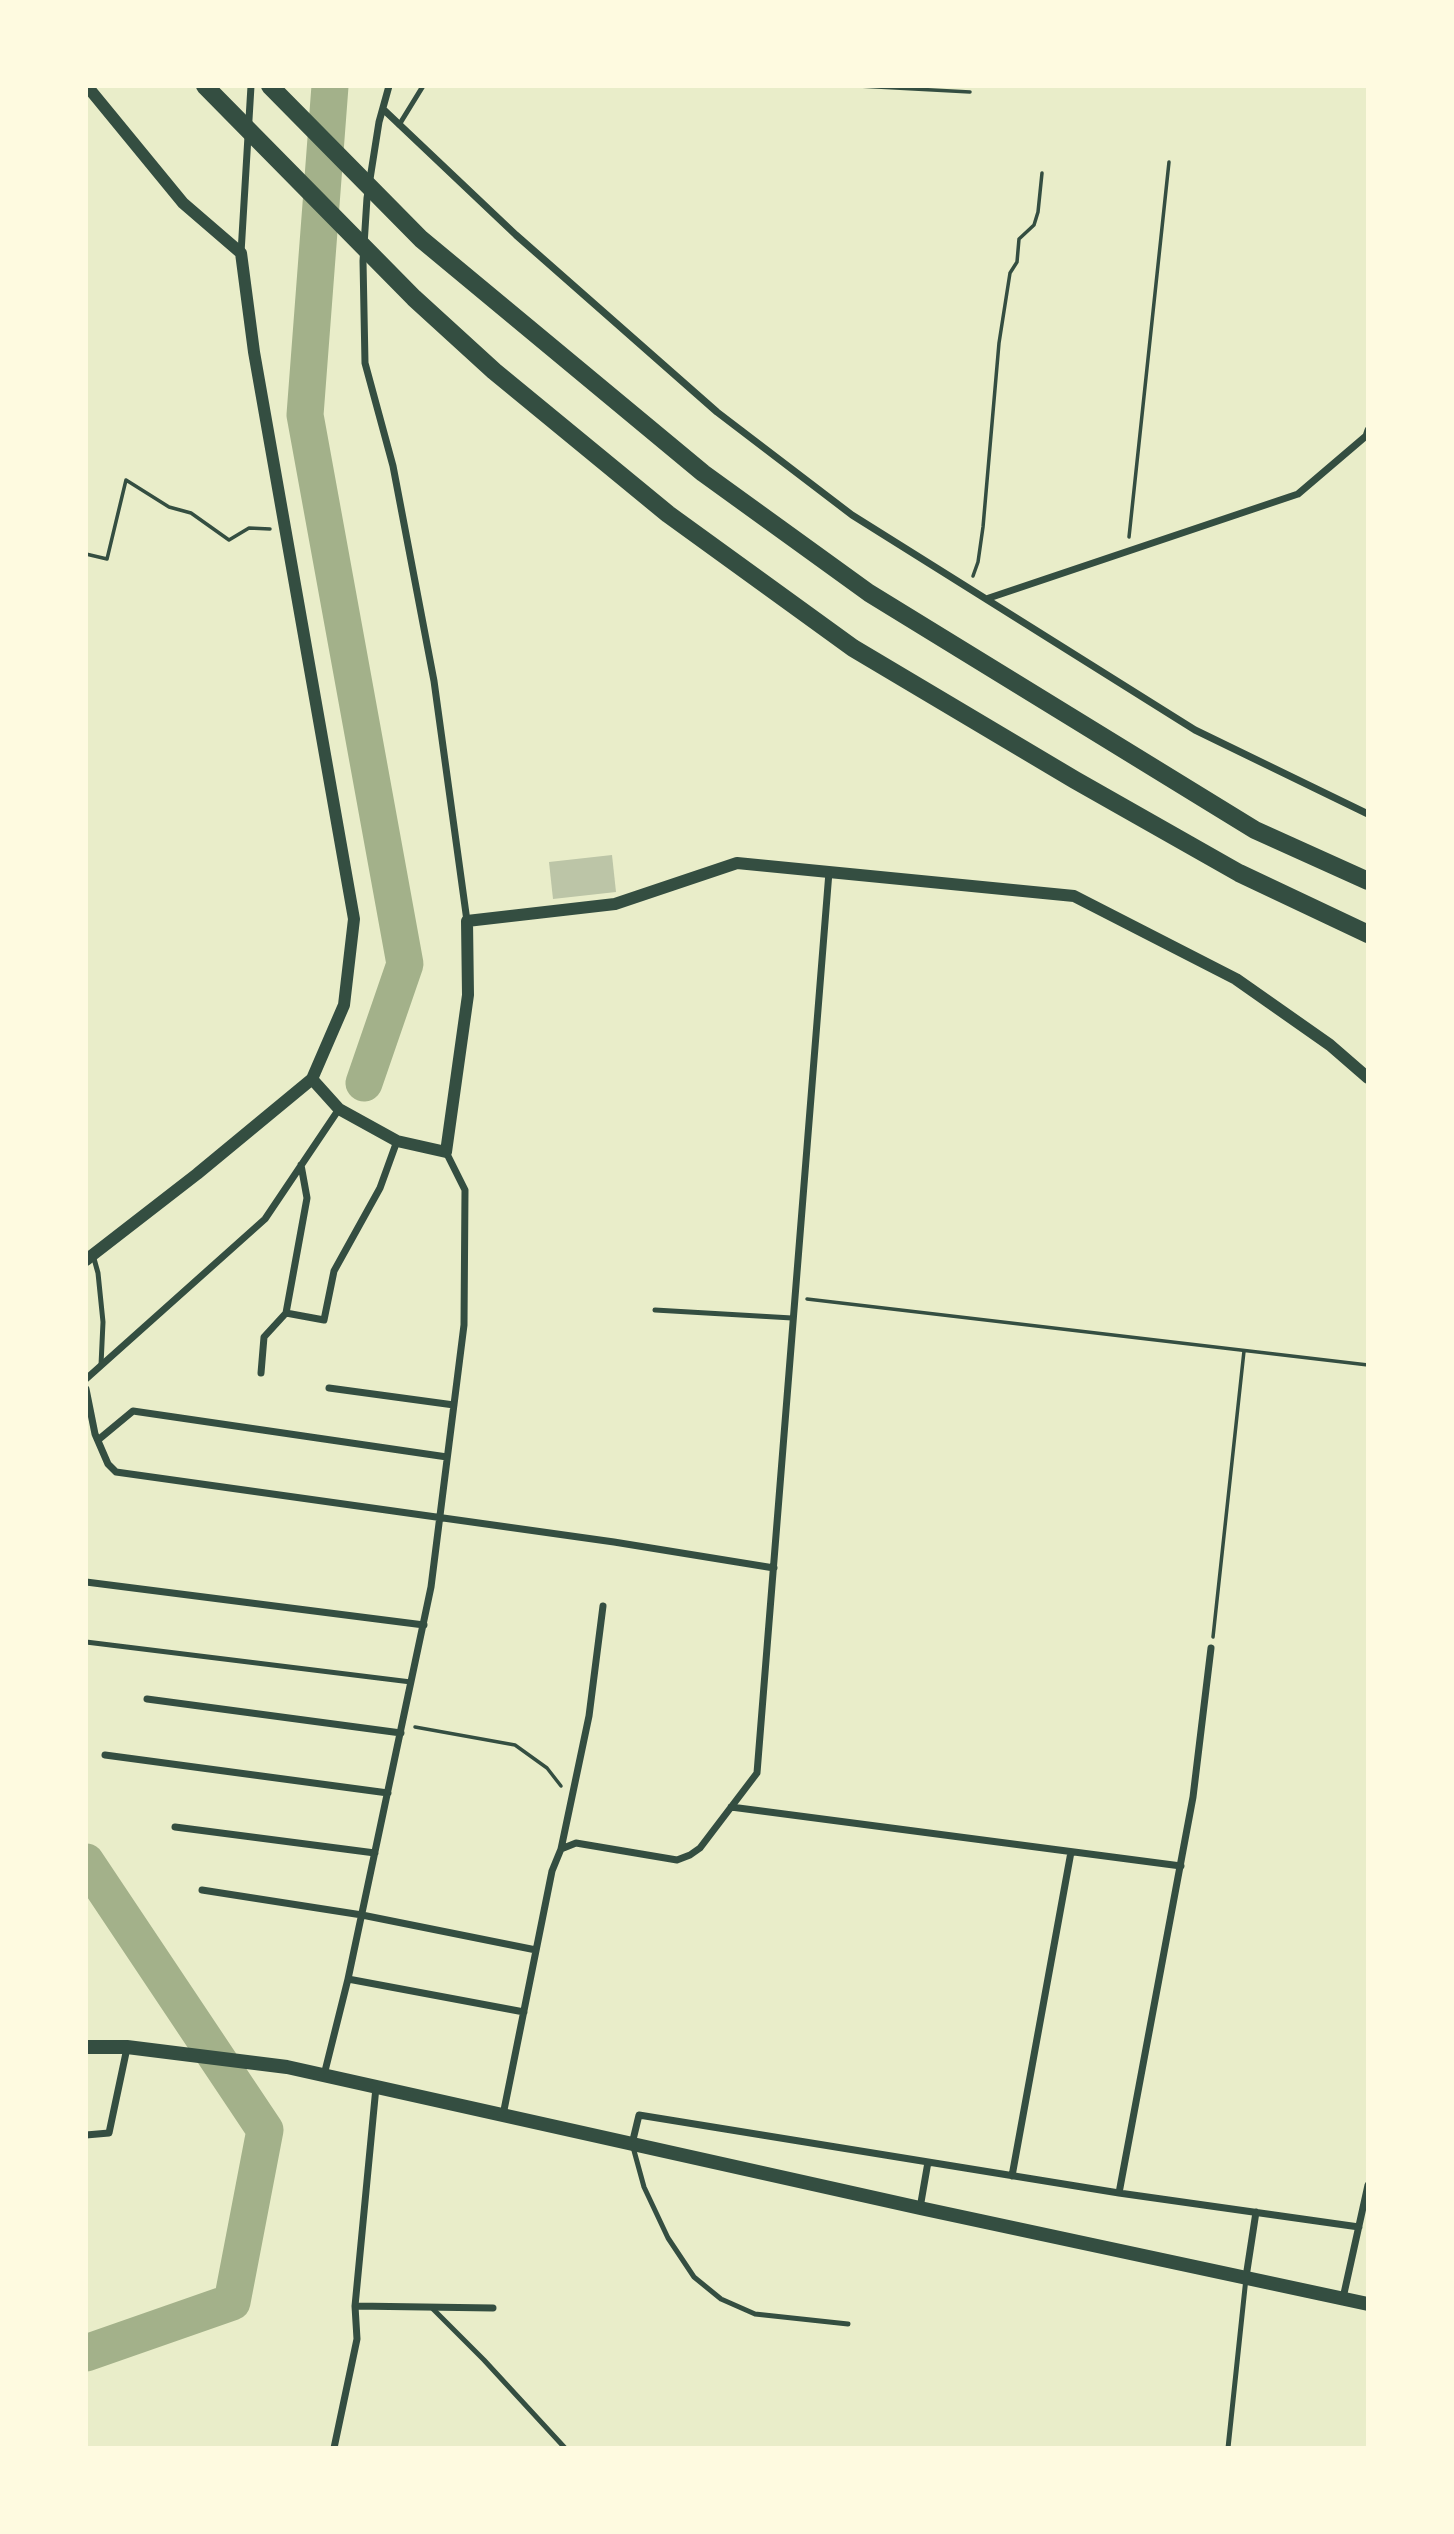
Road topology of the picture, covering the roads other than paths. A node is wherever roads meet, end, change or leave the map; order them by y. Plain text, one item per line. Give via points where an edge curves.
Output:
1 (87, 86) edge
2 (205, 86) edge
3 (251, 86) edge
4 (270, 86) edge
5 (389, 86) edge
6 (423, 86) edge
7 (383, 109) junction
8 (399, 125) junction
9 (241, 253) junction
10 (1368, 430) edge
11 (986, 598) junction
12 (1368, 814) edge
13 (829, 872) junction
14 (1368, 881) edge
15 (467, 921) junction
16 (1368, 934) edge
17 (1368, 1078) edge
18 (312, 1079) junction
19 (340, 1109) junction
20 (397, 1141) junction
21 (446, 1152) junction
22 (301, 1165) junction
23 (89, 1257) edge
24 (655, 1310) dead end
25 (286, 1313) junction
26 (792, 1318) junction
27 (101, 1365) junction
28 (261, 1373) dead end
29 (86, 1379) edge
30 (86, 1388) edge
31 (329, 1388) dead end
32 (454, 1405) junction
33 (98, 1440) junction
34 (447, 1457) junction
35 (439, 1519) junction
36 (774, 1568) junction
37 (86, 1582) edge
38 (603, 1606) dead end
39 (424, 1625) junction
40 (86, 1642) edge
41 (1212, 1648) road end
42 (411, 1682) junction
43 (146, 1699) dead end
44 (401, 1733) junction
45 (105, 1755) dead end
46 (388, 1793) junction
47 (731, 1807) junction
48 (175, 1827) dead end
49 (561, 1849) junction
50 (1071, 1852) junction
51 (375, 1853) junction
52 (1181, 1866) junction
53 (202, 1890) dead end
54 (362, 1915) junction
55 (536, 1950) junction
56 (348, 1979) junction
57 (524, 2012) junction
58 (86, 2047) edge
59 (127, 2047) junction
60 (324, 2075) junction
61 (376, 2087) junction
62 (503, 2115) junction
63 (86, 2136) edge
64 (632, 2144) junction
65 (928, 2162) junction
66 (1012, 2176) junction
67 (1368, 2185) edge
68 (1119, 2193) junction
69 (920, 2208) junction
70 (1256, 2212) junction
71 (1359, 2227) junction
72 (1246, 2278) junction
73 (1343, 2298) junction
74 (1368, 2304) edge
75 (355, 2306) junction
76 (430, 2306) junction
77 (493, 2308) dead end
78 (848, 2325) dead end
79 (334, 2448) edge
80 (565, 2448) edge
81 (1228, 2448) edge

1 - 9 street via 183,203
2 - 16 highway via 414,298 494,371 668,514 853,648 1239,873
3 - 9 street
4 - 14 highway via 421,239 704,473 869,593 1255,830
5 - 7 street
6 - 8 lane
7 - 8 street
7 - 15 street via 363,248 365,363 393,466 434,681
8 - 11 street via 516,236 717,412 852,515
9 - 18 street via 254,352 354,919 344,1004
10 - 11 street via 1298,494
11 - 12 street via 1195,730
13 - 15 street via 737,863 615,904
13 - 17 street via 1074,897 1236,979 1330,1045
13 - 26 street
15 - 21 street via 468,995
18 - 19 street
18 - 23 street
19 - 20 street
19 - 22 street
20 - 21 street
20 - 25 street via 380,1188 334,1271 324,1320
21 - 32 street via 465,1190 464,1325
22 - 25 street via 307,1198
22 - 27 street via 265,1219
23 - 27 lane via 98,1273
24 - 26 lane
25 - 28 street via 264,1337
26 - 36 street
27 - 29 street
30 - 33 street
31 - 32 street
32 - 34 street
33 - 34 street via 133,1412
33 - 35 street via 116,1472
34 - 35 street
35 - 36 street
35 - 39 street
36 - 47 street via 757,1773
37 - 39 street
38 - 49 street via 589,1716
39 - 42 street
40 - 42 lane
41 - 52 street
42 - 44 street
43 - 44 street
44 - 46 street
45 - 46 street
46 - 51 street
47 - 49 street via 700,1848 677,1860 576,1843
47 - 50 street
48 - 51 street
49 - 55 street
50 - 52 street
50 - 66 street
51 - 54 street
52 - 68 street
53 - 54 street
54 - 55 street
54 - 56 street
55 - 57 street
56 - 57 street
56 - 60 street
57 - 62 street
58 - 59 main road
59 - 60 main road
59 - 63 street via 109,2133
60 - 61 main road
61 - 62 main road
61 - 75 street
62 - 64 main road
64 - 65 street via 639,2115
64 - 69 main road
64 - 78 lane via 668,2238 694,2277 721,2299 755,2314
65 - 66 street
65 - 69 street
66 - 68 street
67 - 71 street
68 - 70 street
69 - 72 main road
70 - 71 street
70 - 72 street
71 - 73 street
72 - 73 main road
72 - 81 lane
73 - 74 main road
75 - 76 street
75 - 79 street via 357,2340
76 - 77 street
76 - 80 lane

